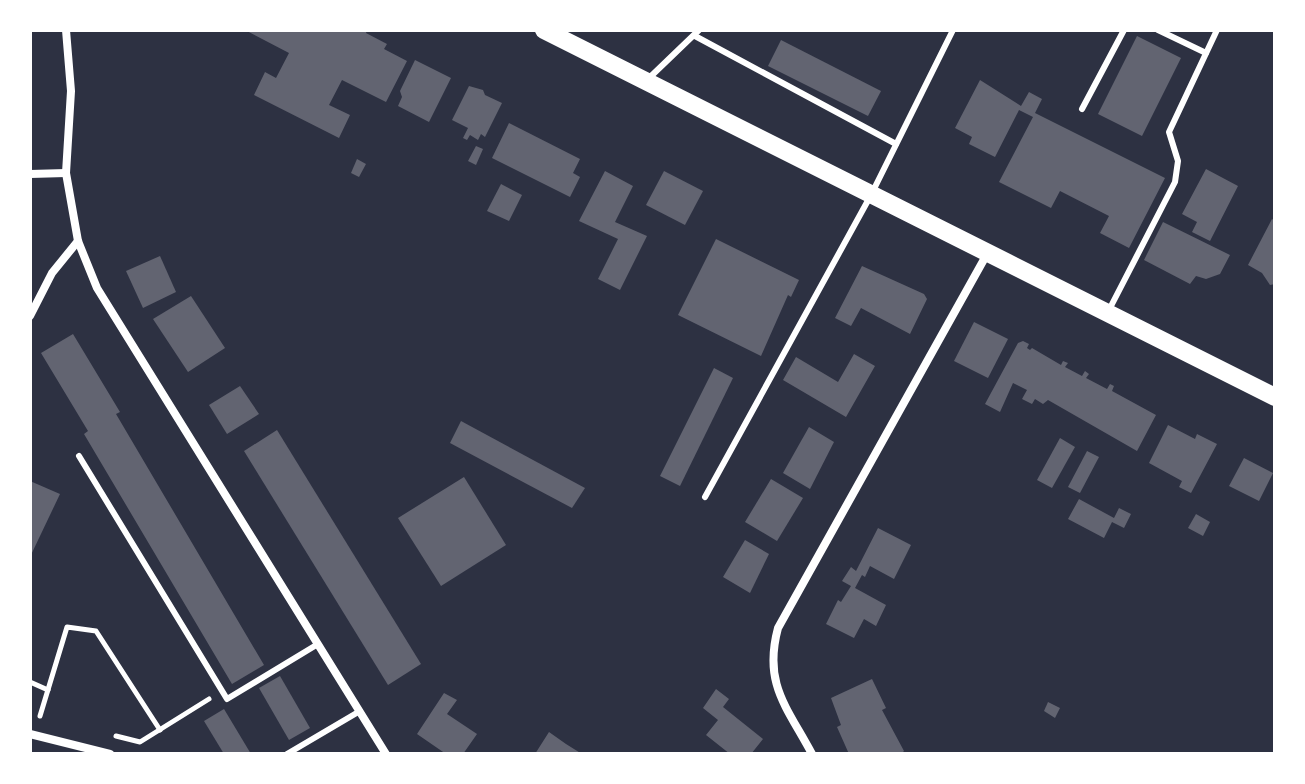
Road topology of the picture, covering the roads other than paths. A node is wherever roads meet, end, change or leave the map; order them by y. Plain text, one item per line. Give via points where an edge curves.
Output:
1 (66, 30) edge
2 (544, 30) edge
3 (953, 30) edge
4 (1124, 30) edge
5 (1158, 30) edge
6 (1217, 30) edge
7 (697, 33) edge
8 (1206, 53) junction
9 (645, 81) junction
10 (1082, 109) dead end
11 (896, 144) junction
12 (66, 173) junction
13 (30, 174) edge
14 (871, 195) junction
15 (78, 241) junction
16 (988, 253) junction
17 (1107, 313) junction
18 (30, 316) edge
19 (1275, 397) edge
20 (79, 456) dead end
21 (705, 497) dead end
22 (318, 644) junction
23 (360, 711) junction
24 (30, 734) edge
25 (110, 754) edge
26 (287, 754) edge
27 (386, 754) edge
28 (812, 754) edge

1 - 12 street via 71,91
2 - 9 main road
3 - 11 lane
4 - 10 lane
5 - 8 lane
6 - 8 lane
7 - 9 lane
7 - 11 lane
8 - 17 lane via 1169,132 1178,161 1175,182
9 - 14 main road
11 - 14 lane
12 - 13 street
12 - 15 street
14 - 16 main road
14 - 21 lane
15 - 18 street via 52,273
15 - 22 street via 119,327
16 - 17 main road
16 - 28 street via 778,628 773,681
17 - 19 main road
20 - 22 lane via 227,699
22 - 23 street
23 - 26 lane
23 - 27 street
24 - 25 street

